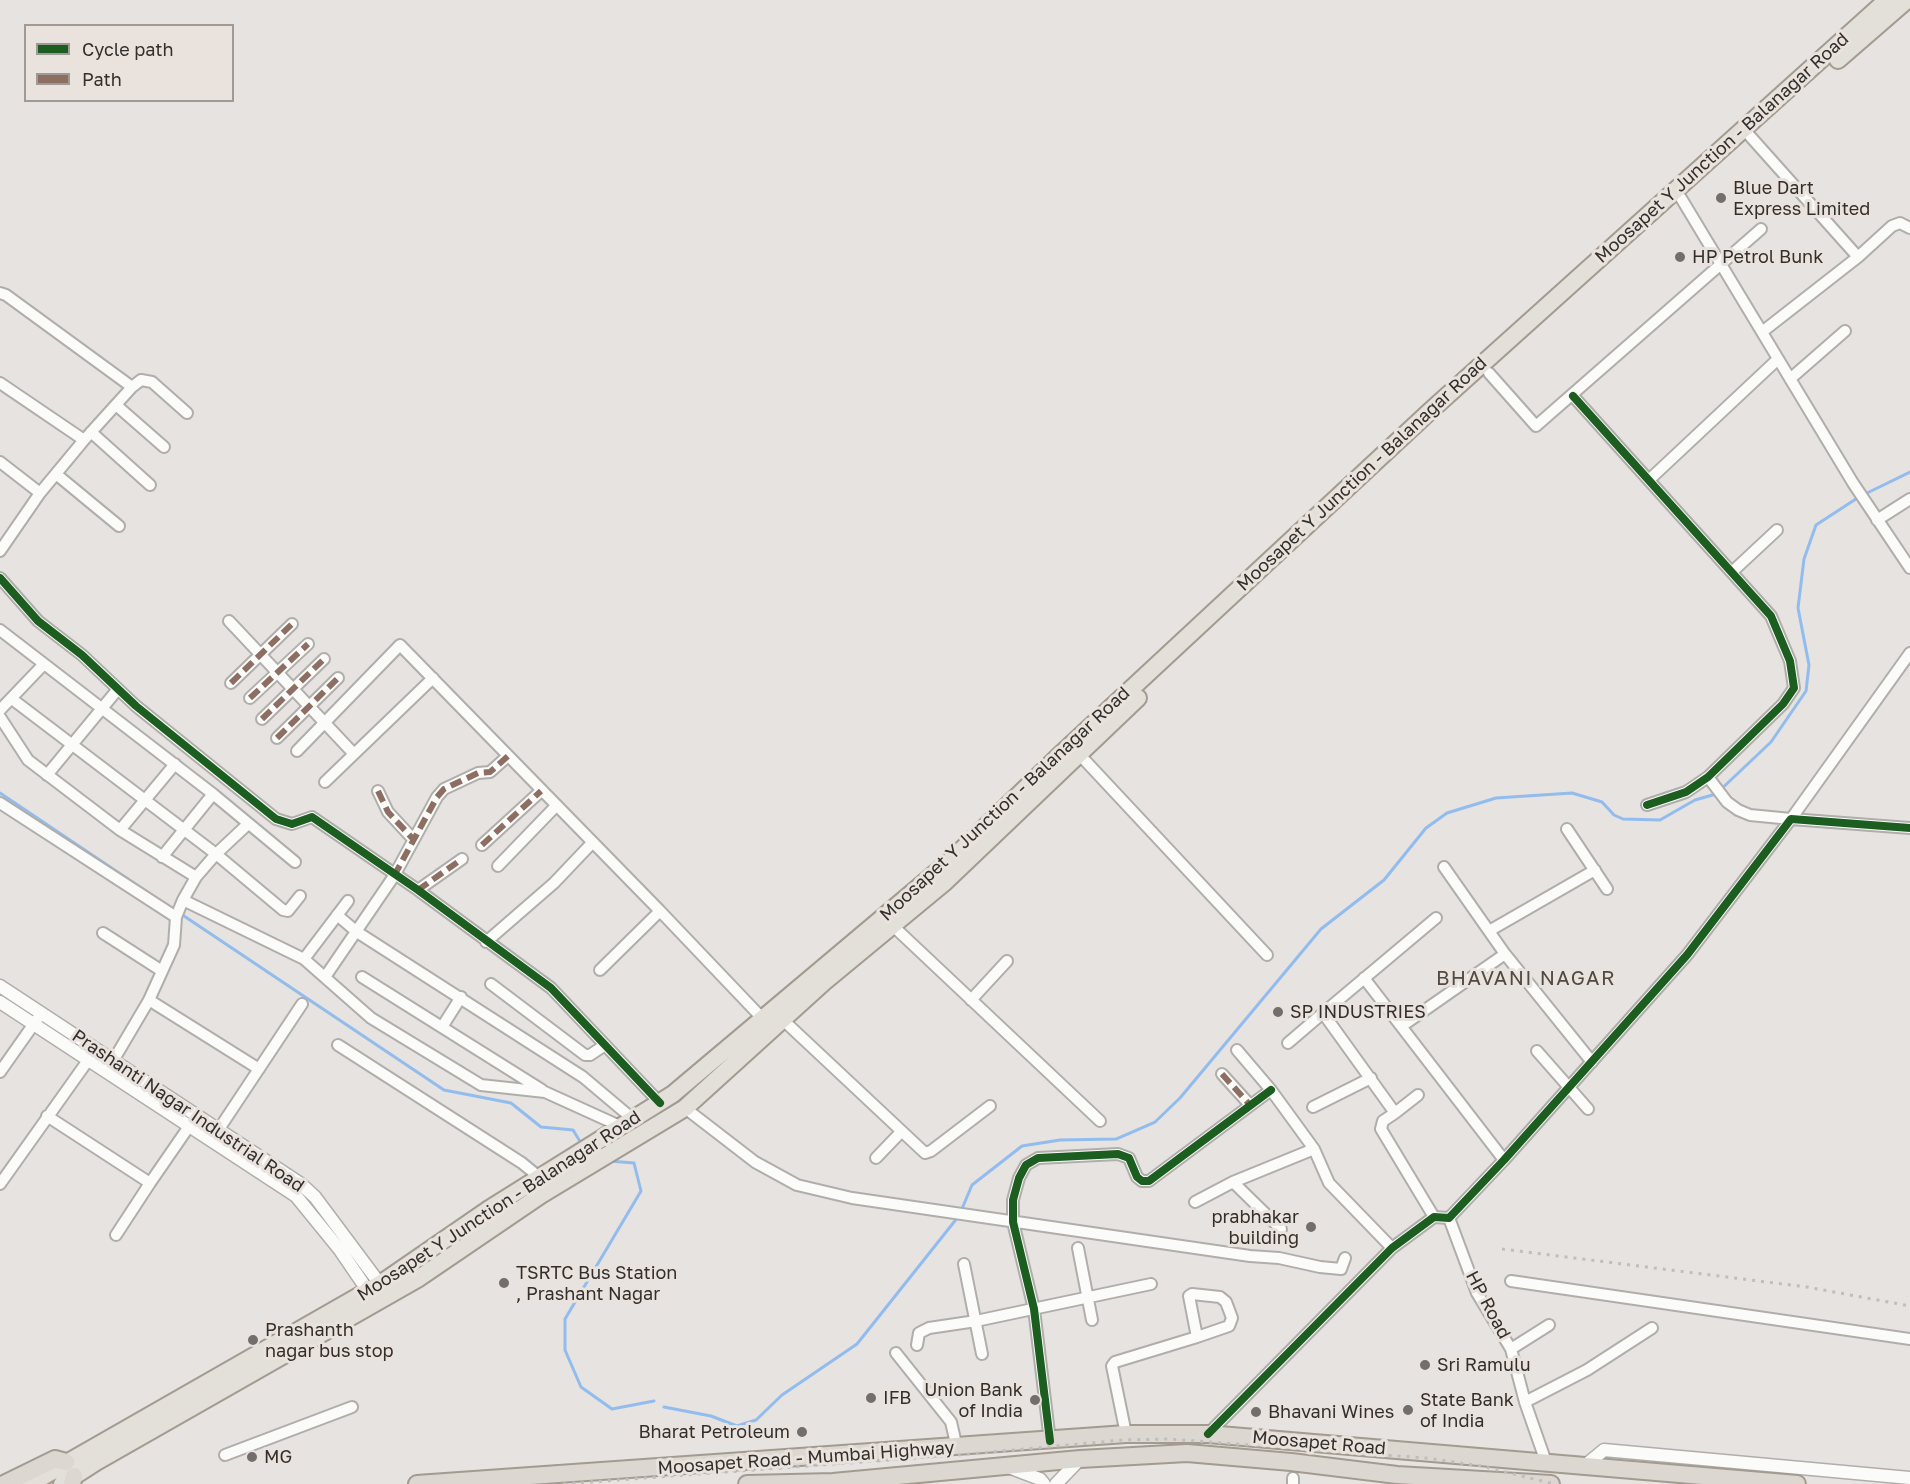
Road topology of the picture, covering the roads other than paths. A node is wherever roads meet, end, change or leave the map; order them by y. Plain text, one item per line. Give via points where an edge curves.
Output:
1 (1887, 0) edge
2 (1907, 0) edge
3 (1749, 135) junction
4 (1681, 198) junction
5 (1910, 228) edge
6 (1761, 230) dead end
7 (1858, 257) junction
8 (1721, 263) junction
9 (0, 293) edge
10 (1845, 331) dead end
11 (1762, 332) junction
12 (1778, 359) junction
13 (1489, 373) junction
14 (1790, 379) junction
15 (0, 383) edge
16 (132, 387) junction
17 (1573, 396) junction
18 (116, 405) junction
19 (186, 413) dead end
20 (87, 436) junction
21 (164, 447) dead end
22 (0, 462) edge
23 (56, 474) junction
24 (1650, 479) junction
25 (150, 485) dead end
26 (40, 493) junction
27 (1910, 499) edge
28 (1877, 520) junction
29 (119, 526) dead end
30 (1777, 530) dead end
31 (0, 551) edge
32 (1910, 568) edge
33 (1733, 571) junction
34 (0, 578) edge
35 (229, 621) dead end
36 (292, 624) dead end
37 (0, 630) edge
38 (308, 644) dead end
39 (1910, 653) edge
40 (260, 654) junction
41 (324, 659) dead end
42 (44, 664) junction
43 (278, 673) junction
44 (338, 678) dead end
45 (433, 678) junction
46 (231, 683) dead end
47 (118, 689) junction
48 (293, 689) junction
49 (250, 698) dead end
50 (12, 699) junction
51 (309, 706) junction
52 (103, 709) junction
53 (0, 710) edge
54 (0, 717) edge
55 (262, 719) dead end
56 (324, 723) junction
57 (277, 738) dead end
58 (73, 747) junction
59 (297, 751) dead end
60 (354, 754) junction
61 (1079, 754) junction
62 (508, 756) junction
63 (175, 765) junction
64 (47, 775) junction
65 (1708, 777) junction
66 (325, 782) dead end
67 (378, 791) dead end
68 (541, 791) junction
69 (213, 794) junction
70 (144, 801) junction
71 (0, 803) edge
72 (556, 806) junction
73 (1647, 806) dead end
74 (1791, 819) junction
75 (249, 824) junction
76 (1910, 828) edge
77 (1567, 829) dead end
78 (120, 830) junction
79 (183, 831) junction
80 (413, 839) junction
81 (592, 843) junction
82 (482, 845) dead end
83 (216, 854) junction
84 (162, 856) junction
85 (462, 859) dead end
86 (295, 862) dead end
87 (498, 866) dead end
88 (1444, 867) dead end
89 (1594, 870) junction
90 (394, 876) junction
91 (196, 877) junction
92 (1607, 889) dead end
93 (418, 890) junction
94 (300, 896) dead end
95 (183, 900) junction
96 (348, 902) dead end
97 (660, 911) junction
98 (337, 915) junction
99 (177, 916) junction
100 (1436, 918) dead end
101 (892, 926) junction
102 (1489, 931) junction
103 (357, 932) junction
104 (103, 933) dead end
105 (486, 942) junction
106 (1505, 954) junction
107 (1267, 955) dead end
108 (304, 960) junction
109 (1007, 961) dead end
110 (600, 970) dead end
111 (162, 971) junction
112 (325, 976) junction
113 (362, 977) dead end
114 (1364, 978) junction
115 (491, 984) dead end
116 (0, 986) edge
117 (461, 997) junction
118 (149, 1000) junction
119 (971, 1000) junction
120 (0, 1002) edge
121 (302, 1004) dead end
122 (40, 1013) junction
123 (1323, 1013) junction
124 (761, 1017) junction
125 (782, 1019) junction
126 (33, 1024) junction
127 (1402, 1026) junction
128 (442, 1027) junction
129 (1288, 1043) dead end
130 (338, 1045) dead end
131 (605, 1045) junction
132 (1237, 1050) dead end
133 (1537, 1051) dead end
134 (89, 1059) junction
135 (113, 1061) junction
136 (1592, 1062) junction
137 (719, 1066) junction
138 (259, 1070) junction
139 (0, 1071) edge
140 (1222, 1074) dead end
141 (1371, 1078) junction
142 (1569, 1088) junction
143 (1271, 1090) junction
144 (544, 1092) junction
145 (1418, 1095) dead end
146 (660, 1103) junction
147 (990, 1106) dead end
148 (1250, 1106) junction
149 (1313, 1107) dead end
150 (685, 1108) junction
151 (1588, 1109) dead end
152 (1395, 1113) junction
153 (47, 1116) junction
154 (1100, 1121) dead end
155 (190, 1125) junction
156 (623, 1126) junction
157 (219, 1129) junction
158 (900, 1133) junction
159 (1314, 1149) junction
160 (876, 1158) dead end
161 (1504, 1160) junction
162 (577, 1163) junction
163 (538, 1177) junction
164 (1233, 1182) junction
165 (150, 1183) junction
166 (0, 1184) edge
167 (1195, 1202) dead end
168 (1434, 1217) junction
169 (1449, 1218) junction
170 (1013, 1222) junction
171 (1281, 1229) dead end
172 (116, 1235) dead end
173 (1078, 1248) dead end
174 (1392, 1248) junction
175 (1345, 1258) dead end
176 (964, 1264) dead end
177 (1511, 1281) dead end
178 (1151, 1284) dead end
179 (374, 1288) junction
180 (1087, 1299) junction
181 (1034, 1309) junction
182 (1092, 1320) dead end
183 (976, 1322) junction
184 (1549, 1325) dead end
185 (1652, 1329) dead end
186 (1197, 1337) junction
187 (1910, 1339) edge
188 (917, 1344) dead end
189 (1511, 1349) junction
190 (897, 1353) dead end
191 (982, 1354) dead end
192 (1525, 1402) junction
193 (352, 1407) dead end
194 (1126, 1434) junction
195 (1208, 1434) junction
196 (1050, 1440) junction
197 (940, 1448) junction
198 (959, 1448) junction
199 (225, 1455) dead end
200 (1080, 1459) junction
201 (1546, 1462) junction
202 (1587, 1464) junction
203 (1045, 1465) junction
204 (1011, 1468) junction
205 (967, 1471) junction
206 (942, 1474) junction
207 (68, 1477) edge
208 (1910, 1478) edge
209 (777, 1483) edge
210 (833, 1483) edge
211 (1057, 1483) edge
212 (4, 1484) edge
213 (30, 1484) edge
214 (417, 1484) edge
215 (750, 1484) edge
216 (1551, 1484) edge
217 (1797, 1484) edge

1 - 124 main road, Moosapet Y Junction - Balanagar Road via 1429,412 951,860
2 - 3 main road
3 - 4 main road
3 - 7 street
4 - 8 street
4 - 13 main road
5 - 7 street via 1900,223 1892,226
6 - 8 street
7 - 11 street
8 - 11 street
8 - 17 street
9 - 16 street
10 - 14 street
11 - 12 street
12 - 14 street
12 - 24 street
13 - 17 street via 1536,426
13 - 61 main road
14 - 28 street
15 - 20 street
16 - 18 street
16 - 19 street via 141,380 152,382
17 - 24 street
18 - 20 street
18 - 21 street
20 - 23 street
20 - 25 street
22 - 26 street
23 - 26 street
23 - 29 street
24 - 33 street
26 - 31 street
27 - 28 street
28 - 32 street
30 - 33 street
33 - 65 street via 1771,616 1790,661 1794,688 1783,705
34 - 47 street via 38,621
35 - 40 street
36 - 40 street
37 - 42 street
38 - 43 street
39 - 74 street
40 - 43 street
40 - 46 street
41 - 48 street
42 - 50 street
42 - 52 street
43 - 48 street
43 - 49 street
44 - 51 street
45 - 56 street via 400,645
45 - 60 street
45 - 62 street
47 - 52 street
47 - 90 street via 189,752 276,819 292,824 312,818
48 - 51 street
48 - 55 street
50 - 53 street
50 - 58 street
51 - 56 street
51 - 57 street
52 - 58 street
52 - 63 street
54 - 64 street via 28,760
56 - 59 street
56 - 60 street
58 - 64 street
58 - 70 street
60 - 66 street
61 - 101 main road via 945,882
61 - 107 street
62 - 68 street
62 - 80 street via 490,772 478,773 444,789
63 - 69 street
63 - 70 street
64 - 78 street
65 - 73 street via 1686,792
65 - 74 street via 1727,802 1750,815
67 - 80 street via 388,812
68 - 72 street
68 - 82 street
69 - 75 street
69 - 79 street
70 - 78 street
70 - 79 street
71 - 99 street
72 - 81 street
72 - 87 street
74 - 76 street
74 - 136 street via 1687,955
75 - 83 street
75 - 86 street
77 - 89 street
78 - 84 street
79 - 83 street
79 - 84 street
80 - 90 street
81 - 97 street
81 - 105 street via 554,883
83 - 91 street
83 - 94 street via 285,911
84 - 91 street
85 - 93 street
88 - 102 street
89 - 92 street
89 - 102 street
90 - 93 street
90 - 103 street
91 - 95 street
93 - 105 street
95 - 99 street
95 - 108 street
96 - 98 street
97 - 110 street
97 - 124 street
98 - 103 street
98 - 108 street
99 - 111 street via 174,945
100 - 114 street
101 - 119 street
101 - 125 main road
102 - 106 street
103 - 112 street
103 - 117 street
104 - 111 street
105 - 131 street via 551,988
106 - 127 street
106 - 136 street
108 - 112 street
109 - 119 street
111 - 118 street
112 - 144 street via 371,1018 481,1085
113 - 128 street
114 - 123 street
114 - 127 street
115 - 131 street via 585,1054
116 - 122 street, Prashanti Nagar Industrial Road
117 - 128 street
117 - 156 street via 583,1077
118 - 135 street
118 - 138 street
119 - 154 street
120 - 126 street, Prashanti Nagar Industrial Road
121 - 138 street
122 - 126 street
122 - 135 street, Prashanti Nagar Industrial Road
123 - 129 street
123 - 141 street
124 - 137 main road, Moosapet Y Junction - Balanagar Road
125 - 137 main road
125 - 158 street
126 - 134 street, Prashanti Nagar Industrial Road
126 - 139 street
127 - 161 street
128 - 144 street
130 - 163 street
131 - 146 street
132 - 143 street
133 - 142 street
134 - 153 street
134 - 155 street, Prashanti Nagar Industrial Road
135 - 157 street, Prashanti Nagar Industrial Road
136 - 142 street
137 - 146 main road, Moosapet Y Junction - Balanagar Road
137 - 150 main road
138 - 157 street
140 - 148 street
141 - 149 street
141 - 152 street
142 - 151 street
142 - 161 street
143 - 148 street
143 - 159 street
144 - 156 street
145 - 152 street
146 - 156 main road, Moosapet Y Junction - Balanagar Road
147 - 158 street via 925,1153
148 - 170 street via 1149,1181 1137,1177 1126,1155 1038,1158 1026,1165 1019,1178
150 - 162 main road via 627,1144
150 - 170 street via 755,1162 797,1185 852,1198
152 - 168 street via 1383,1121 1382,1129
153 - 165 street
153 - 166 street
155 - 165 street
155 - 179 street, Prashanti Nagar Industrial Road via 296,1196
156 - 162 main road, Moosapet Y Junction - Balanagar Road
157 - 179 street, Prashanti Nagar Industrial Road via 308,1191
158 - 160 street
159 - 164 street
159 - 174 street via 1329,1183
161 - 169 street
162 - 163 main road, Moosapet Y Junction - Balanagar Road
162 - 207 main road via 419,1278
163 - 179 main road, Moosapet Y Junction - Balanagar Road
164 - 167 street
164 - 171 street
165 - 172 street
168 - 169 street
168 - 174 street
169 - 189 street, HP Road via 1478,1293
170 - 175 street via 1330,1268 1341,1269
170 - 181 street
173 - 180 street
174 - 195 street
176 - 183 street
177 - 187 street
178 - 180 street
179 - 207 main road, Moosapet Y Junction - Balanagar Road
180 - 181 street
180 - 182 street
181 - 183 street
181 - 196 street
183 - 188 street via 929,1328 919,1333
183 - 191 street
184 - 189 street
185 - 192 street via 1587,1370
186 - 186 street via 1232,1323 1226,1302 1220,1297 1189,1296
186 - 194 street via 1112,1366
189 - 192 street, HP Road
190 - 198 street via 951,1422
192 - 201 street, HP Road
193 - 199 street
194 - 195 highway, Moosapet Road
194 - 196 highway, Moosapet Road
195 - 201 highway, Moosapet Road
196 - 198 highway, Moosapet Road - Mumbai Highway
197 - 198 highway, Moosapet Road - Mumbai Highway
197 - 206 highway via 946,1460
197 - 214 highway, Moosapet Road - Mumbai Highway
198 - 205 highway via 959,1464
200 - 203 highway, Moosapet Road
200 - 211 street
200 - 216 highway, Moosapet Road via 1187,1453 1397,1475
201 - 202 highway, Moosapet Road
202 - 208 street via 1604,1450
202 - 217 highway, Moosapet Road
203 - 204 highway, Moosapet Road - Mumbai Highway
203 - 211 street
204 - 205 highway, Moosapet Road - Mumbai Highway
204 - 211 street
205 - 206 highway, Moosapet Road - Mumbai Highway
206 - 210 highway, Moosapet Road - Mumbai Highway
207 - 212 highway via 55,1458
207 - 213 main road, Moosapet Y Junction - Balanagar Road
209 - 210 highway, Moosapet Road - Mumbai Highway
209 - 215 highway, Moosapet Road - Mumbai Highway

